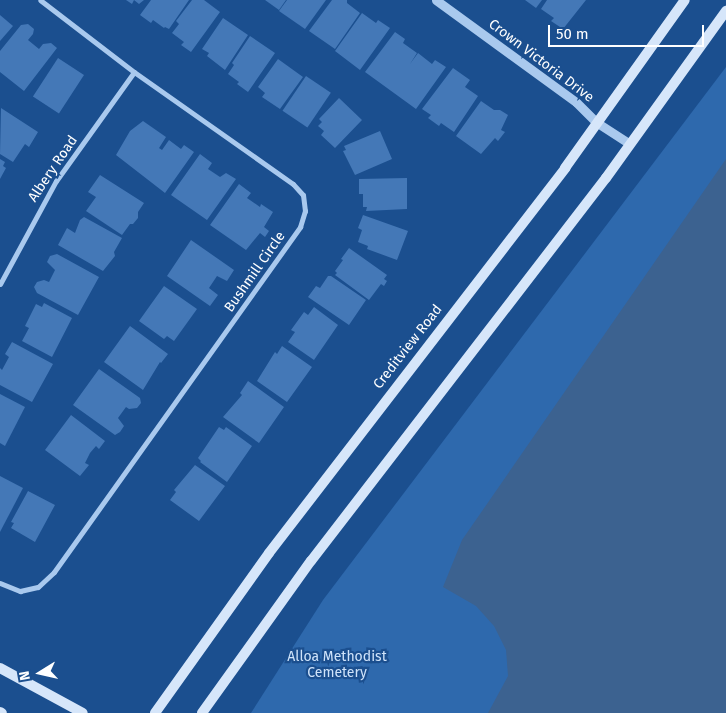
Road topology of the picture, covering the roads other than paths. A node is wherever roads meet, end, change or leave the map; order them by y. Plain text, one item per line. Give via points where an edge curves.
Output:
1 (40, 0) edge
2 (436, 0) edge
3 (686, 0) edge
4 (726, 10) edge
5 (134, 72) junction
6 (596, 122) junction
7 (630, 144) junction
8 (0, 284) edge
9 (0, 583) edge
10 (0, 668) edge
11 (83, 713) edge
12 (155, 713) edge
13 (202, 713) edge

1 - 5 street, Bushmill Circle
2 - 6 street, Crown Victoria Drive via 576,102
3 - 6 main road, Creditview Road
4 - 7 main road
5 - 8 street, Albery Road via 56,181
5 - 9 street, Bushmill Circle via 293,184 303,196 305,211 300,227 54,572 38,587 20,591
6 - 7 street, Crown Victoria Drive
6 - 12 main road, Creditview Road via 565,168 268,553
7 - 13 main road via 311,561
10 - 11 main road

